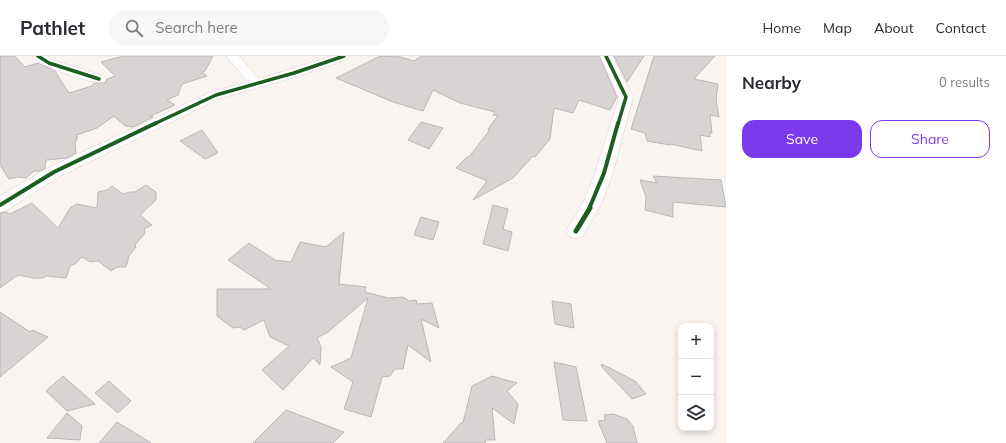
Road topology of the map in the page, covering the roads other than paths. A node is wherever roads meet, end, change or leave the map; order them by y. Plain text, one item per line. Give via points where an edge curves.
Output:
1 (38, 56) edge
2 (232, 56) edge
3 (344, 56) edge
4 (606, 56) edge
5 (99, 79) dead end
6 (256, 83) junction
7 (0, 205) edge
8 (576, 231) dead end

1 - 5 street via 49,63
2 - 6 street
3 - 6 street
4 - 8 street via 626,98 604,173 592,204
6 - 7 street via 192,105 54,172

